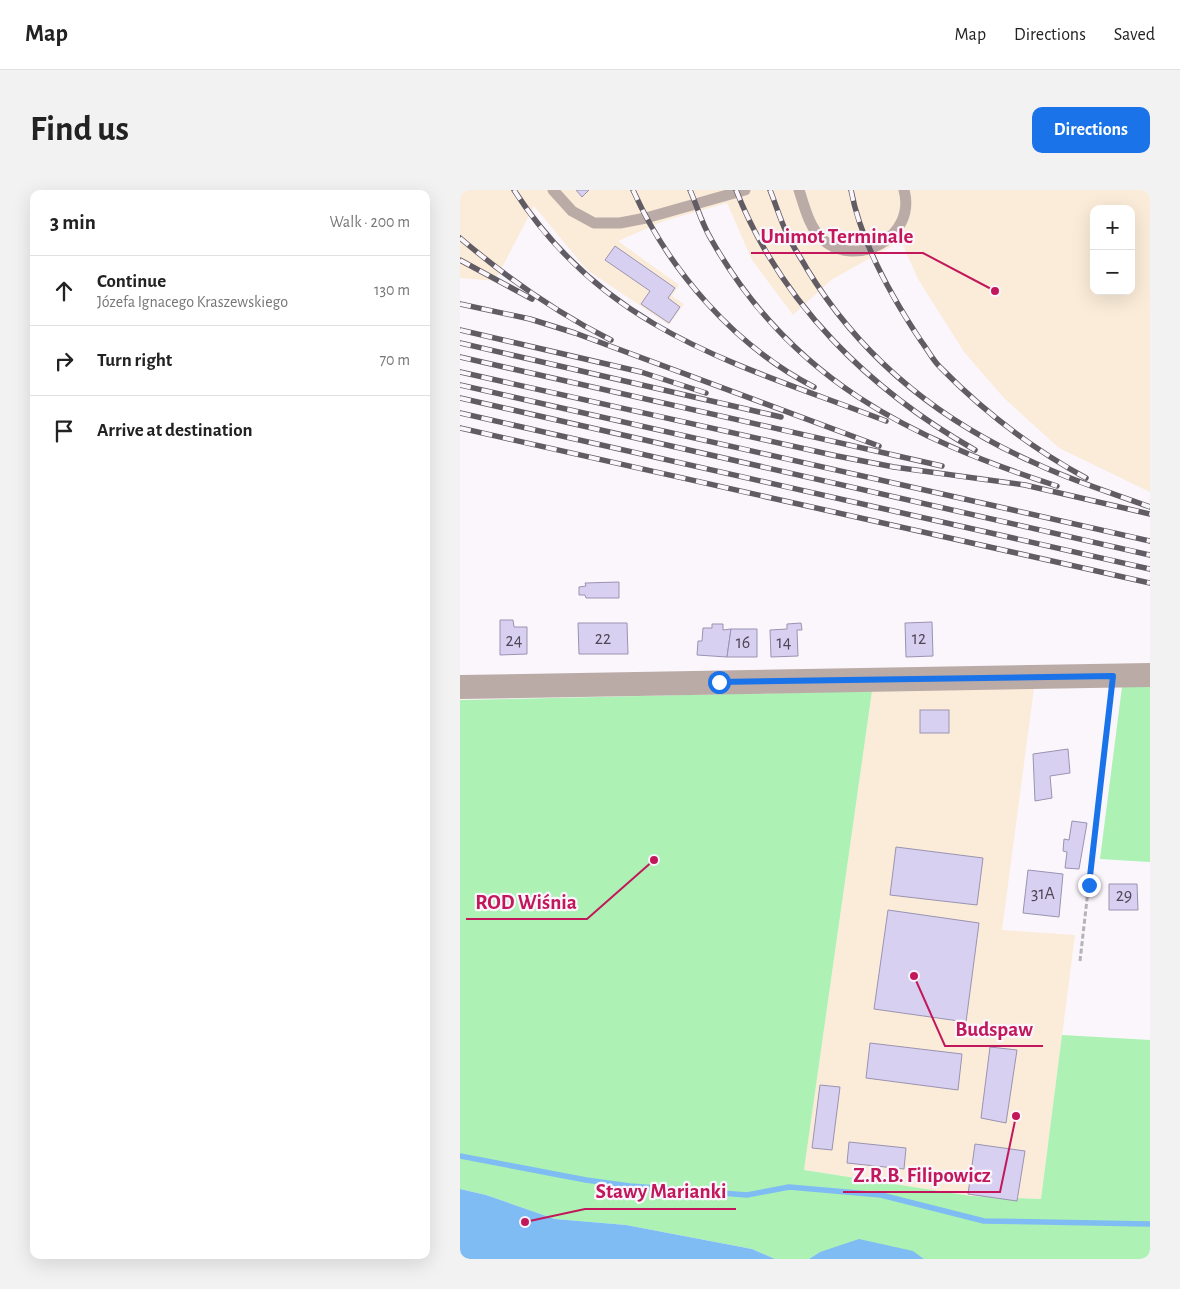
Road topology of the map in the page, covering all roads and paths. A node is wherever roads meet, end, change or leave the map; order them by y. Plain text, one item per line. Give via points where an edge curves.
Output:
1 (553, 190) edge
2 (745, 190) edge
3 (799, 190) edge
4 (904, 190) edge
5 (1150, 675) edge
6 (1113, 676) junction
7 (460, 686) edge
8 (1080, 962) dead end

1 - 2 lane via 572,211 594,223 646,218
3 - 4 lane via 821,238 834,247 855,251 870,249 892,237 902,225 906,212
5 - 6 street
6 - 7 street
6 - 8 path

